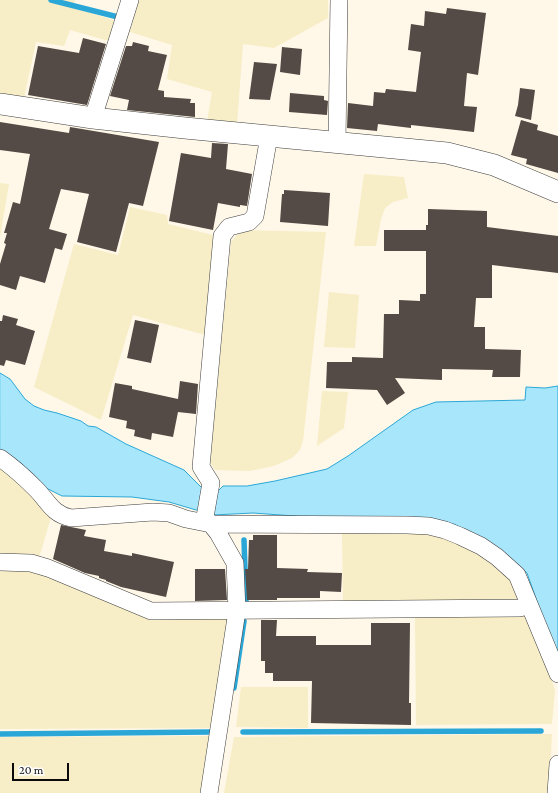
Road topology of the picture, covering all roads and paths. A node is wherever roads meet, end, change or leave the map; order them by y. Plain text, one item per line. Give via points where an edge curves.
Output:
1 (130, 0) edge
2 (339, 0) edge
3 (0, 104) edge
4 (93, 118) junction
5 (269, 136) junction
6 (337, 143) junction
7 (558, 192) edge
8 (0, 458) edge
9 (208, 521) junction
10 (0, 562) edge
11 (529, 605) junction
12 (237, 611) junction
13 (558, 674) edge
14 (558, 764) edge
15 (209, 793) edge
16 (556, 793) edge

1 - 4 street
2 - 6 street
3 - 4 street
4 - 5 street
5 - 6 street
5 - 9 street via 255,216 249,222 229,227 222,236 201,467 211,483
6 - 7 street via 447,153 494,165
8 - 9 street via 62,516 71,518 153,512
9 - 11 street via 408,525 445,530 481,546 497,557 517,575
9 - 12 street via 235,563
10 - 12 street via 31,563 48,568 151,611
11 - 12 street via 520,608
11 - 13 street
12 - 15 street
14 - 16 street

